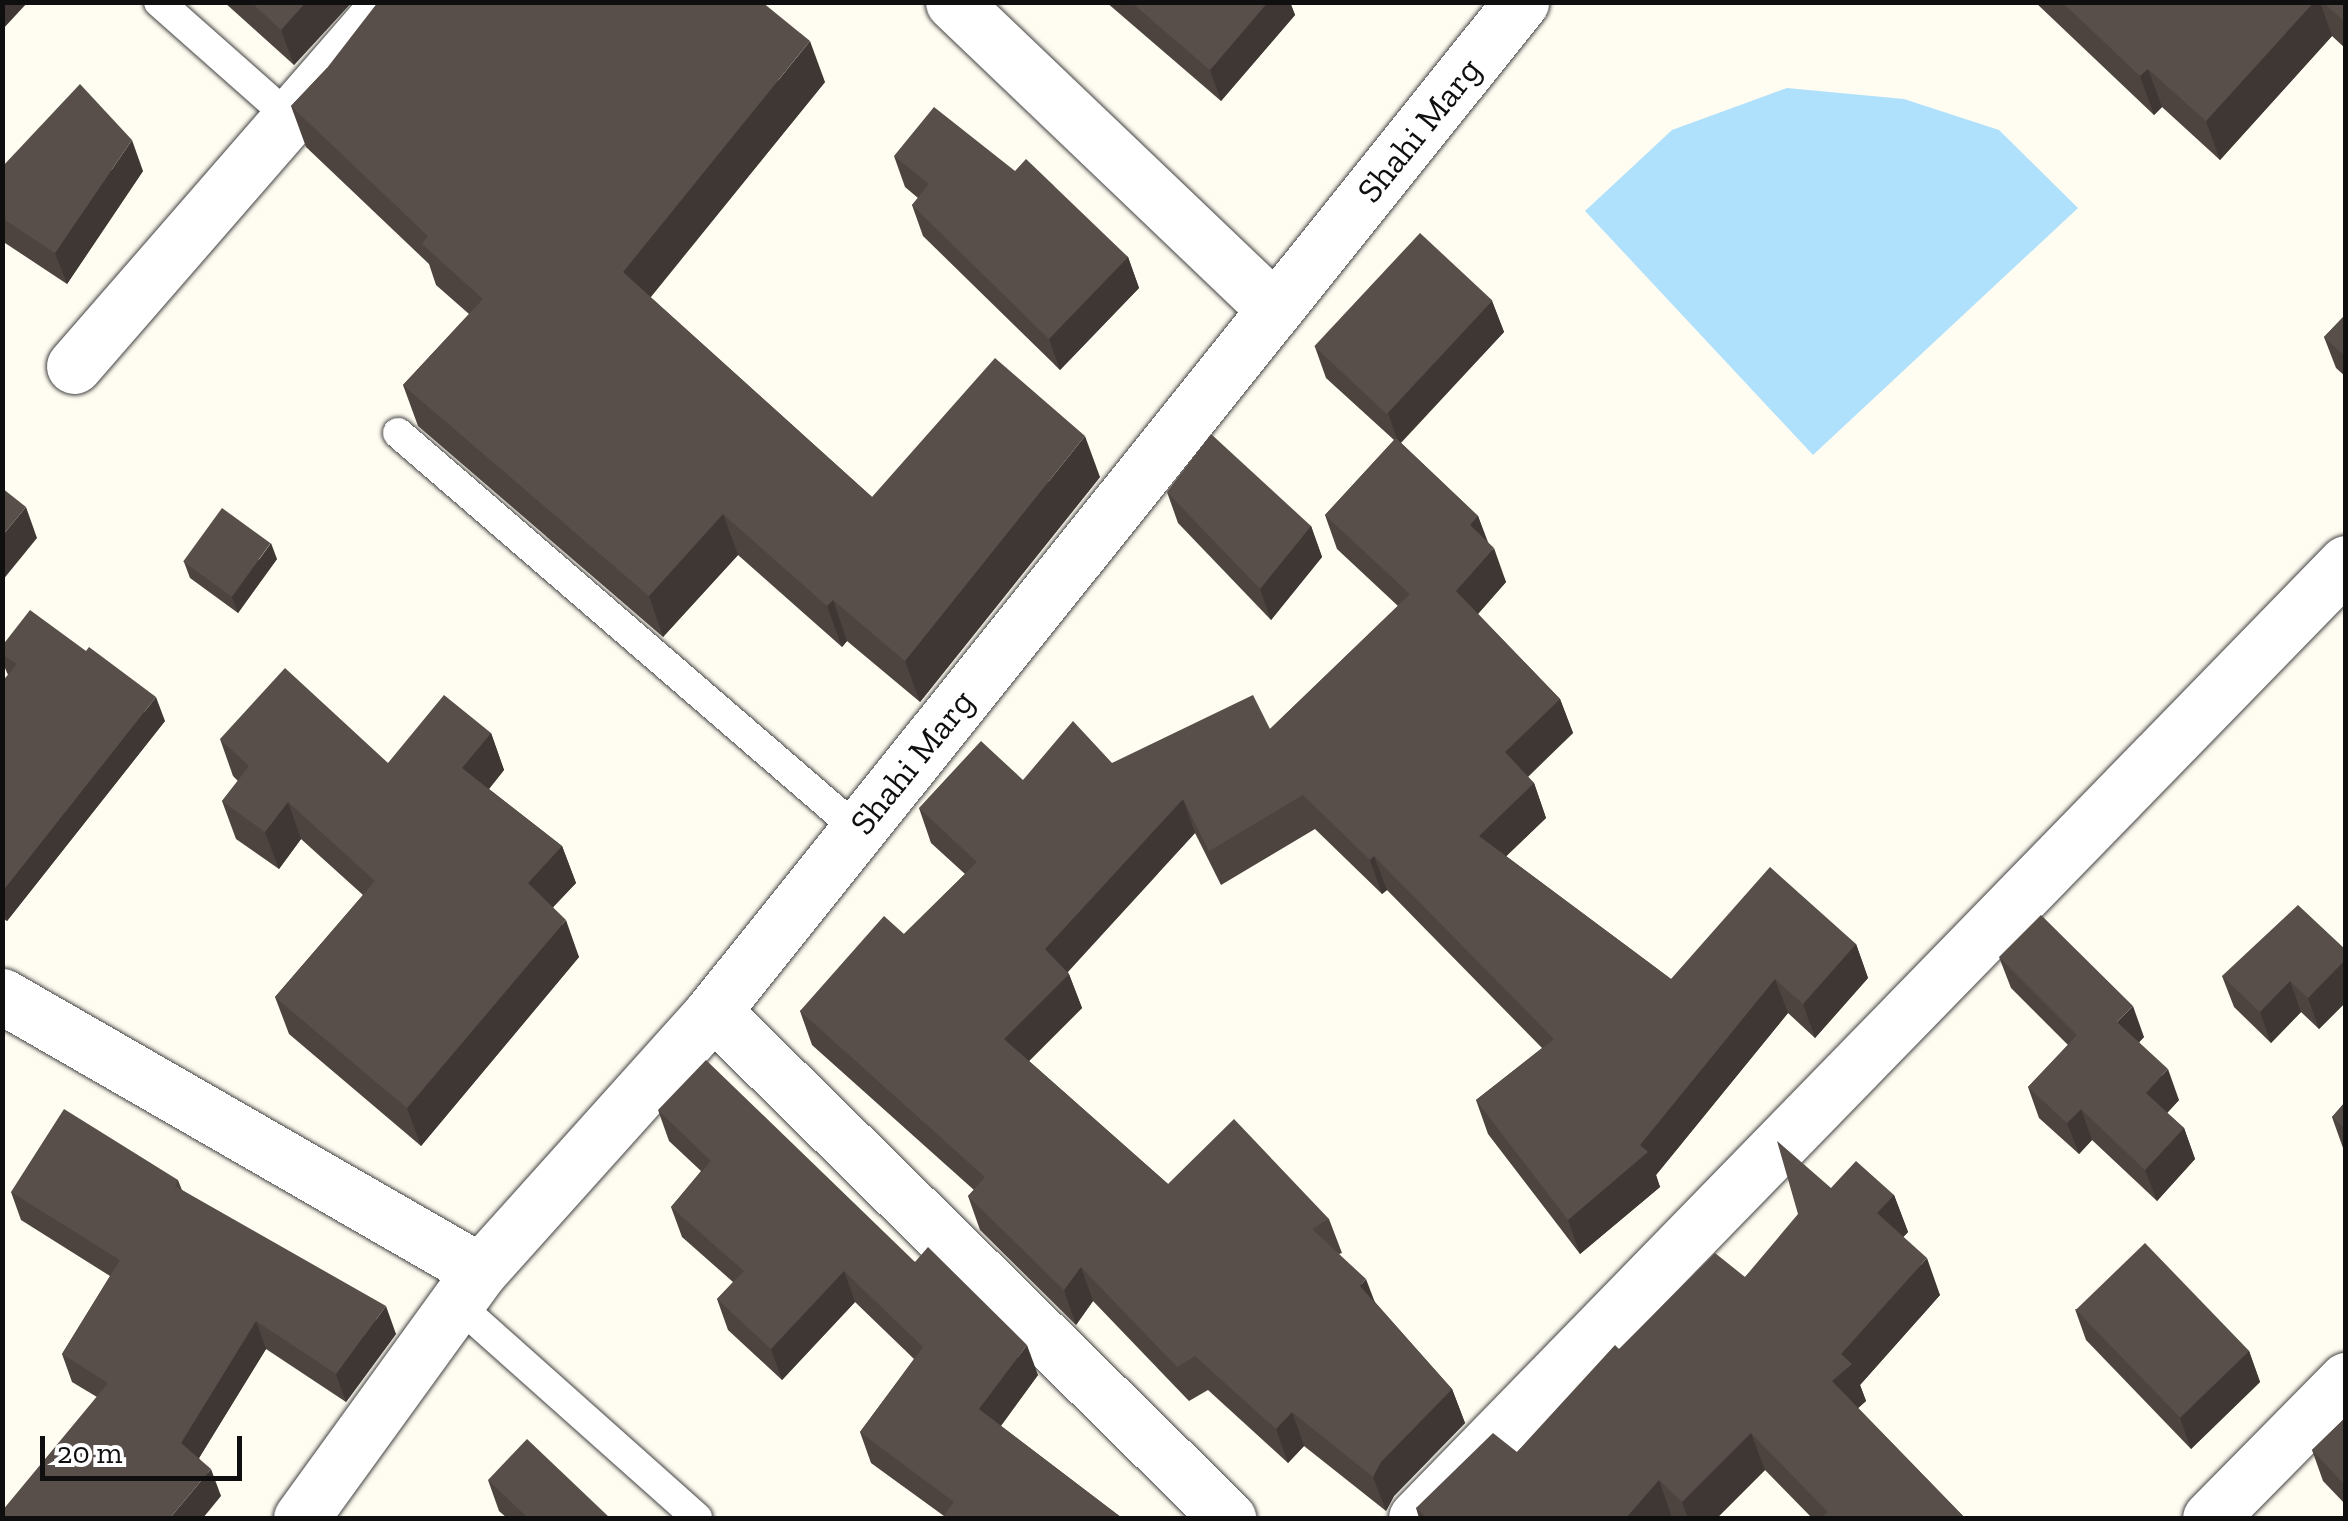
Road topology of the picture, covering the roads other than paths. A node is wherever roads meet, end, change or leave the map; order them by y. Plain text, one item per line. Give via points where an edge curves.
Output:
1 (159, 2) edge
2 (390, 2) edge
3 (953, 2) edge
4 (1521, 2) edge
5 (290, 118) junction
6 (1274, 309) junction
7 (74, 366) dead end
8 (398, 433) dead end
9 (2346, 564) edge
10 (858, 830) junction
11 (2, 996) edge
12 (713, 1011) junction
13 (468, 1287) junction
14 (2346, 1380) edge
15 (300, 1518) edge
16 (696, 1518) edge
17 (1228, 1518) edge
18 (1416, 1518) edge
19 (2210, 1518) edge

1 - 5 lane
2 - 5 street
3 - 6 street
4 - 6 street, Shahi Marg
5 - 7 street
6 - 10 street, Shahi Marg
8 - 10 lane
9 - 18 street
10 - 12 street, Shahi Marg
11 - 13 street
12 - 13 street, Shahi Marg
12 - 17 street
13 - 15 street, Shahi Marg
13 - 16 lane
14 - 19 street

